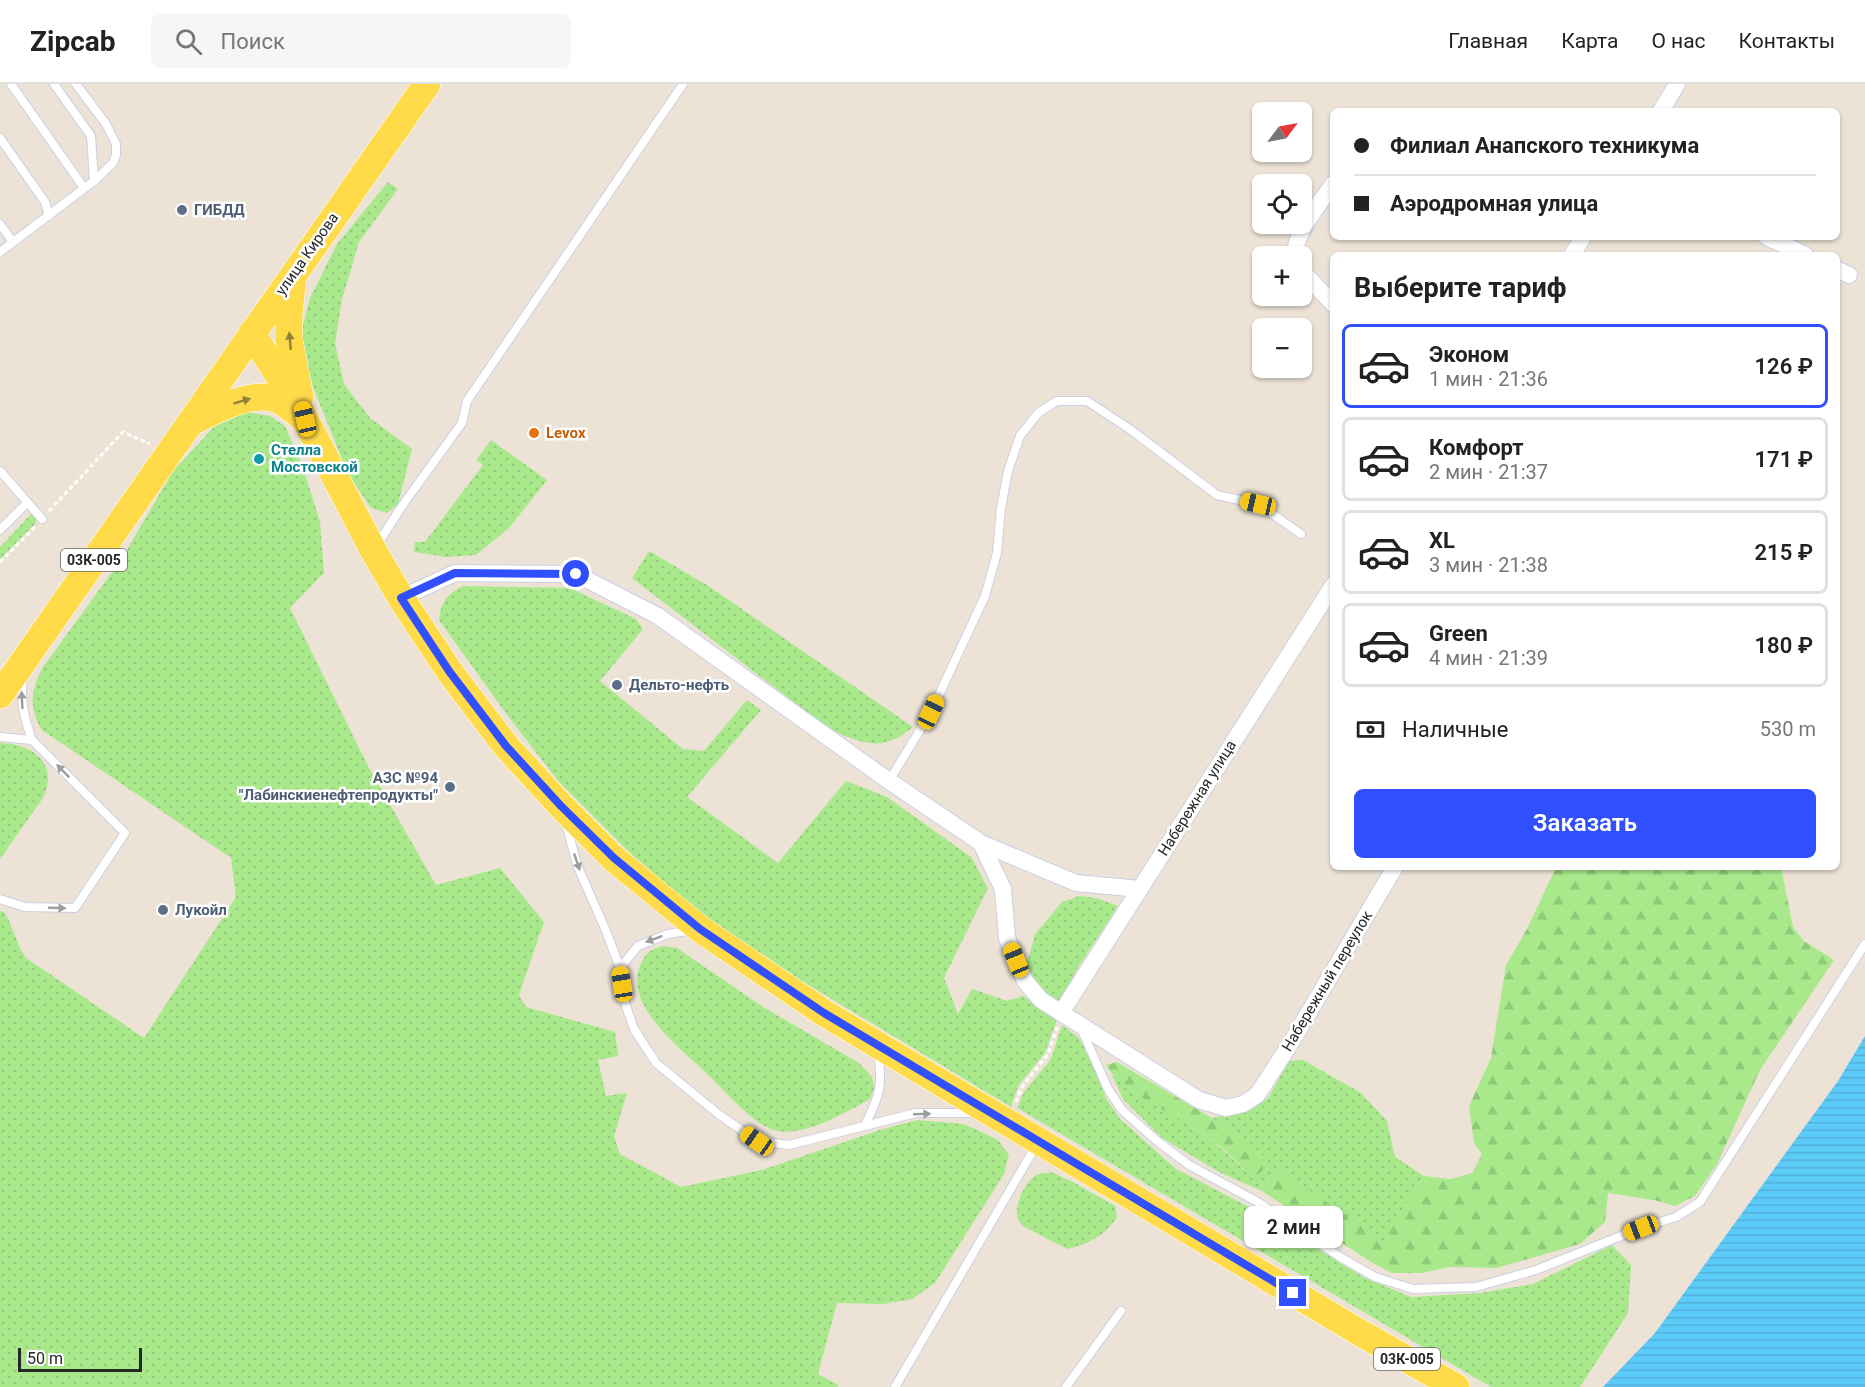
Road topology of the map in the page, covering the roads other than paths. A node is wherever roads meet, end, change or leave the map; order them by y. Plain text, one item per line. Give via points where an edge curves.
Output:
1 (11, 84) edge
2 (54, 84) edge
3 (76, 84) edge
4 (427, 84) edge
5 (683, 84) edge
6 (1677, 84) edge
7 (1663, 108) edge
8 (0, 138) edge
9 (94, 181) junction
10 (84, 188) junction
11 (1330, 189) edge
12 (50, 216) junction
13 (0, 224) edge
14 (1773, 240) edge
15 (13, 242) junction
16 (1296, 246) edge
17 (0, 252) edge
18 (1799, 252) edge
19 (294, 273) junction
20 (1312, 282) edge
21 (1330, 301) edge
22 (252, 333) junction
23 (305, 419) junction
24 (188, 424) junction
25 (0, 471) edge
26 (27, 503) junction
27 (42, 519) road end
28 (0, 530) edge
29 (1301, 534) dead end
30 (373, 550) junction
31 (1330, 590) edge
32 (401, 598) junction
33 (26, 659) junction
34 (0, 695) edge
35 (0, 737) edge
36 (32, 741) junction
37 (890, 781) junction
38 (561, 806) junction
39 (981, 843) junction
40 (1393, 870) edge
41 (1140, 889) junction
42 (0, 899) edge
43 (700, 929) junction
44 (1865, 944) edge
45 (620, 968) junction
46 (1062, 1013) junction
47 (1080, 1025) junction
48 (877, 1045) junction
49 (999, 1118) junction
50 (865, 1125) junction
51 (1038, 1141) junction
52 (1121, 1311) dead end
53 (895, 1387) edge
54 (1066, 1387) edge
55 (1456, 1387) edge

1 - 10 lane
2 - 9 lane via 91,136
3 - 9 lane via 116,144 113,163
4 - 19 main road, улица Кирова
5 - 30 lane via 467,401 462,423
6 - 7 street
8 - 12 lane via 45,202
9 - 10 lane
10 - 12 lane
11 - 16 street via 1301,231
12 - 15 lane
13 - 15 lane
14 - 18 street
15 - 17 lane
19 - 22 main road, улица Кирова
23 -> 19 main road via 289,340
20 - 21 street
22 - 23 main road, 03К-005
22 - 24 main road, улица Кирова / 03К-005
24 -> 23 main road, 03К-005 via 248,398 276,399
23 - 30 main road, 03К-005
24 - 33 main road, 03К-005
25 - 26 lane
26 - 27 lane
26 - 28 lane
29 - 37 lane via 1258,504 1217,495 1087,400 1057,401 1038,413 1020,436 1008,471 997,554 985,596 931,712
30 - 32 main road, 03К-005
31 - 41 street, Набережная улица
32 - 37 street via 455,573 576,574 658,616
32 - 38 main road, 03К-005 via 449,671 506,746
33 - 34 main road, 03К-005
36 -> 33 lane via 21,698
35 - 36 lane
42 -> 36 lane via 25,907 75,908 125,832
37 - 39 street
38 - 43 main road, 03К-005 via 614,858
38 -> 45 lane via 578,865
39 - 41 street via 1076,883
39 - 46 street via 1003,889 1007,938 1024,981 1041,1000
40 - 47 street, Набережный переулок via 1295,1036 1257,1095 1243,1104 1226,1108 1199,1100
41 - 46 street, Набережная улица
43 -> 45 lane via 668,934 638,946
43 - 48 main road, 03К-005
44 - 47 lane via 1700,1202 1676,1217 1536,1270 1476,1287 1413,1289 1375,1277 1256,1201 1189,1165 1122,1110 1108,1089
45 - 50 lane via 624,1000 634,1029 656,1063 757,1141 789,1146
46 - 47 street
48 - 49 main road, 03К-005
48 - 50 lane via 882,1076 878,1100
50 -> 49 lane via 916,1113
49 - 51 main road, 03К-005
51 - 53 lane
51 - 55 main road, 03К-005
52 - 54 lane

